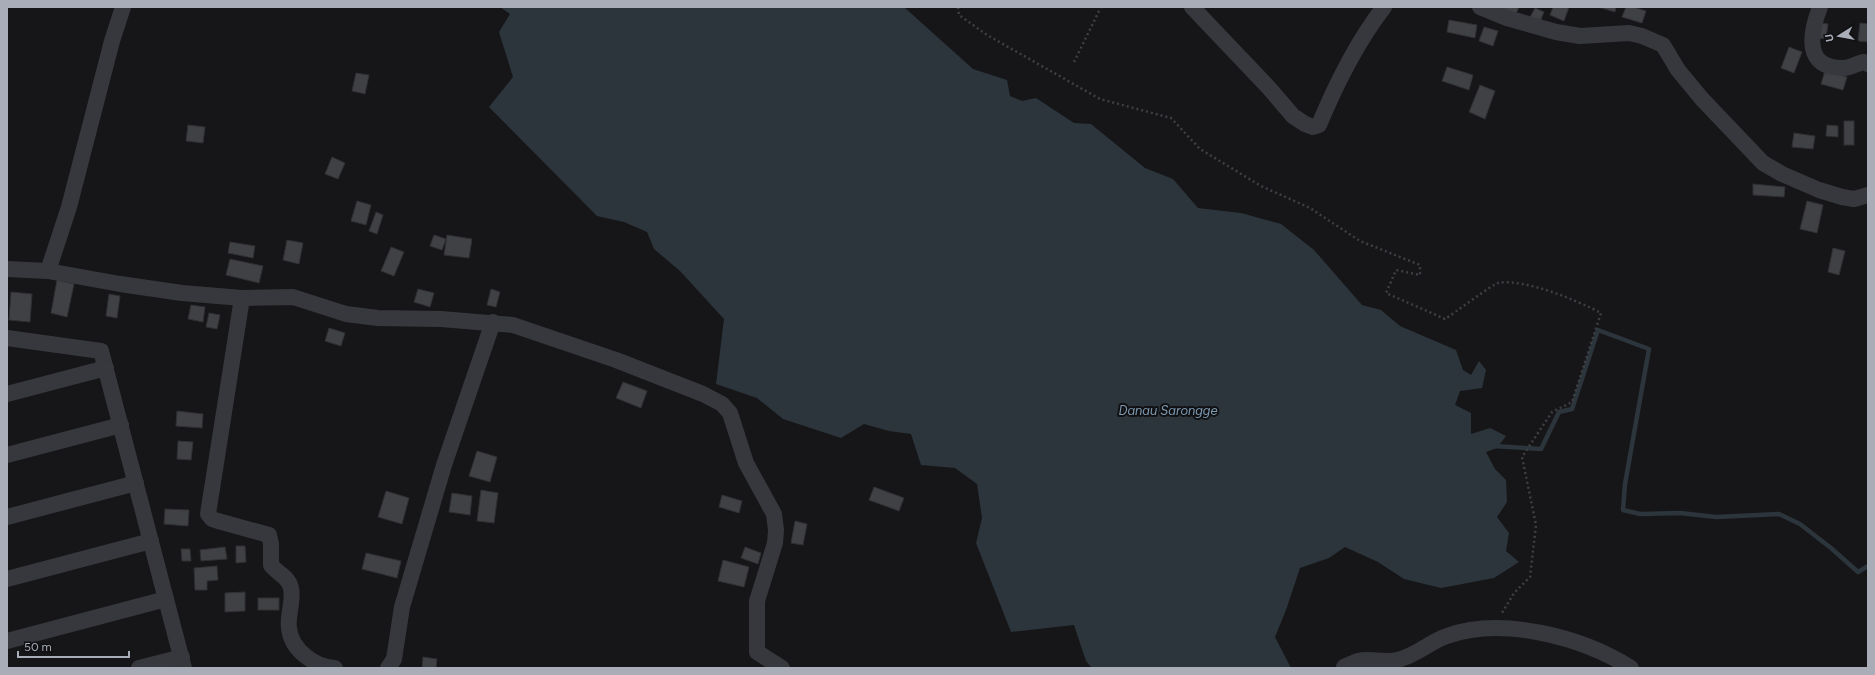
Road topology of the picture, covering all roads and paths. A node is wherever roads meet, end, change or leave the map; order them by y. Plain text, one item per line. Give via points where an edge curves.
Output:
1 (123, 7) edge
2 (958, 7) edge
3 (1101, 7) edge
4 (1192, 7) edge
5 (1384, 7) edge
6 (1820, 7) edge
7 (1486, 8) edge
8 (1074, 62) dead end
9 (1868, 64) edge
10 (1868, 195) edge
11 (7, 268) edge
12 (48, 271) junction
13 (242, 298) junction
14 (493, 322) junction
15 (7, 338) edge
16 (106, 368) junction
17 (7, 394) edge
18 (121, 425) junction
19 (7, 455) edge
20 (136, 483) junction
21 (7, 517) edge
22 (151, 541) junction
23 (7, 579) edge
24 (166, 599) junction
25 (1492, 629) junction
26 (7, 641) edge
27 (183, 662) edge
28 (1344, 667) edge
29 (139, 668) edge
30 (335, 668) edge
31 (388, 668) edge
32 (782, 668) edge
33 (1631, 668) edge

1 - 12 street via 69,207
2 - 25 path via 959,15 988,35 1100,99 1171,118 1200,149 1261,186 1310,208 1360,241 1420,265 1420,275 1396,270 1386,294 1445,319 1498,283 1526,284 1574,299 1601,313 1572,402 1552,412 1522,457 1536,525 1530,577 1514,593
3 - 8 path
4 - 5 street via 1293,116 1313,127 1319,125 1340,79 1373,21
6 - 9 street via 1811,46 1816,58 1826,64 1843,68 1861,62
7 - 10 street via 1507,18 1556,32 1580,36 1628,33 1663,45 1678,70 1702,99 1764,163 1794,179 1842,197 1854,199
11 - 12 street
12 - 13 street via 153,289
13 - 14 street via 293,297 346,314 378,318
13 - 30 street via 208,514 212,519 268,535 271,544 271,566 288,580 291,589 289,629 293,641 311,661
14 - 31 street via 444,465 402,607 394,659
14 - 32 street via 513,325 616,360 703,394 722,404 730,413 746,463 774,514 775,543 757,601 757,652
15 - 16 street via 101,351
16 - 17 street
16 - 18 street
18 - 19 street
18 - 20 street
20 - 21 street
20 - 22 street
22 - 23 street
22 - 24 street
24 - 26 street
24 - 27 street
25 - 28 street via 1464,631 1446,636 1413,655 1397,660 1359,661
25 - 33 street via 1511,628 1566,638
27 - 29 street

